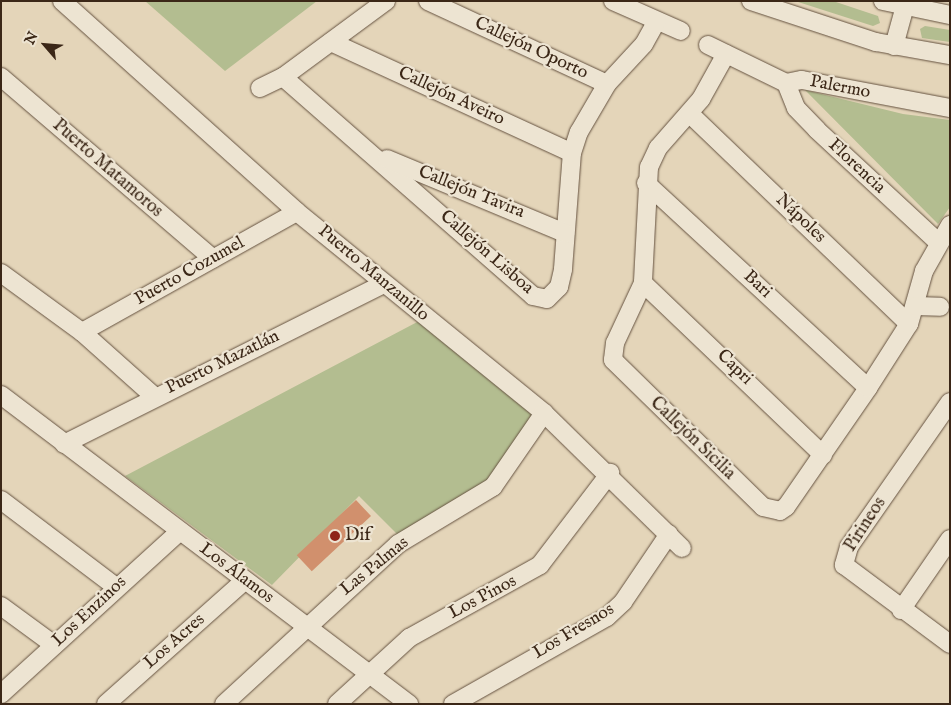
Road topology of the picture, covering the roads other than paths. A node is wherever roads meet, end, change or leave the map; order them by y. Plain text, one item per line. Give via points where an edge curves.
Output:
1 (62, 1) edge
2 (386, 1) edge
3 (428, 1) edge
4 (751, 1) edge
5 (884, 1) edge
6 (624, 3) edge
7 (905, 6) junction
8 (950, 15) edge
9 (657, 21) junction
10 (681, 32) dead end
11 (331, 42) junction
12 (708, 45) dead end
13 (894, 46) junction
14 (726, 54) junction
15 (950, 55) edge
16 (1, 77) edge
17 (283, 77) junction
18 (786, 83) junction
19 (607, 84) junction
20 (260, 88) dead end
21 (8, 94) edge
22 (950, 108) edge
23 (690, 114) junction
24 (572, 153) junction
25 (377, 156) junction
26 (646, 183) junction
27 (297, 212) junction
28 (950, 225) edge
29 (565, 233) junction
30 (938, 242) junction
31 (213, 259) junction
32 (1, 273) edge
33 (643, 283) junction
34 (383, 284) junction
35 (916, 306) junction
36 (940, 307) dead end
37 (909, 324) junction
38 (82, 332) junction
39 (868, 388) junction
40 (1, 395) edge
41 (155, 397) junction
42 (950, 402) edge
43 (544, 413) junction
44 (64, 444) junction
45 (823, 455) junction
46 (610, 473) junction
47 (1, 500) edge
48 (180, 531) junction
49 (669, 534) junction
50 (950, 539) edge
51 (682, 548) dead end
52 (244, 581) junction
53 (116, 587) junction
54 (1, 606) edge
55 (901, 610) junction
56 (306, 626) junction
57 (950, 644) edge
58 (54, 645) junction
59 (371, 670) junction
60 (1, 694) edge
61 (106, 704) edge
62 (224, 704) edge
63 (337, 704) edge
64 (409, 704) edge
65 (453, 704) edge

1 - 27 street, Puerto Manzanillo
2 - 11 street
3 - 19 street, Callejón Oporto
4 - 13 street
5 - 7 street
6 - 9 street
7 - 8 street
7 - 13 street
9 - 10 street
9 - 19 street, Callejón Lisboa via 644,44
11 - 17 street
11 - 24 street, Callejón Aveiro
12 - 14 street, Palermo
13 - 15 street
14 - 18 street, Palermo
14 - 23 street, Callejón Sicilia
16 - 21 street, Puerto Matamoros
17 - 20 street
17 - 25 street, Callejón Lisboa
18 - 22 street, Palermo via 802,80
18 - 30 street, Florencia via 796,108 816,130
19 - 24 street, Callejón Lisboa
21 - 31 street, Puerto Matamoros
23 - 26 street, Callejón Sicilia via 658,148
23 - 37 street, Nápoles
24 - 29 street, Callejón Lisboa
25 - 29 street, Callejón Tavira
25 - 29 street, Callejón Lisboa via 540,299 554,295 559,287
26 - 33 street, Callejón Sicilia
26 - 39 street, Bari
27 - 31 street, Puerto Cozumel
27 - 34 street, Puerto Manzanillo
28 - 30 street, Callejón Sicilia
30 - 35 street, Callejón Sicilia via 924,272
31 - 38 street, Puerto Cozumel
32 - 38 street
33 - 45 street, Capri
33 - 45 street, Callejón Sicilia via 612,351 612,360 625,375 772,511 786,507
34 - 41 street, Puerto Mazatlán
34 - 43 street, Puerto Manzanillo
35 - 36 street
35 - 37 street, Callejón Sicilia
37 - 39 street, Callejón Sicilia
38 - 41 street
39 - 45 street, Callejón Sicilia
40 - 44 street, Los Álamos
41 - 44 street, Puerto Mazatlán
42 - 55 street, Pirineos via 844,558 849,573
43 - 46 street, Puerto Manzanillo
43 - 56 street, Las Palmas via 493,487 398,544
44 - 48 street, Los Álamos
46 - 49 street, Puerto Manzanillo
46 - 59 street, Los Pinos via 540,565 409,638
47 - 53 street
48 - 52 street, Los Álamos
48 - 53 street, Los Enzinos
49 - 51 street, Puerto Manzanillo
49 - 65 street, Los Fresnos via 623,602 606,617
50 - 55 street
52 - 56 street, Los Álamos
52 - 61 street, Los Acres
53 - 58 street, Los Enzinos
54 - 58 street
55 - 57 street, Pirineos
56 - 59 street, Los Álamos
56 - 62 street, Las Palmas
58 - 60 street, Los Enzinos
59 - 63 street, Los Pinos
59 - 64 street, Los Álamos

